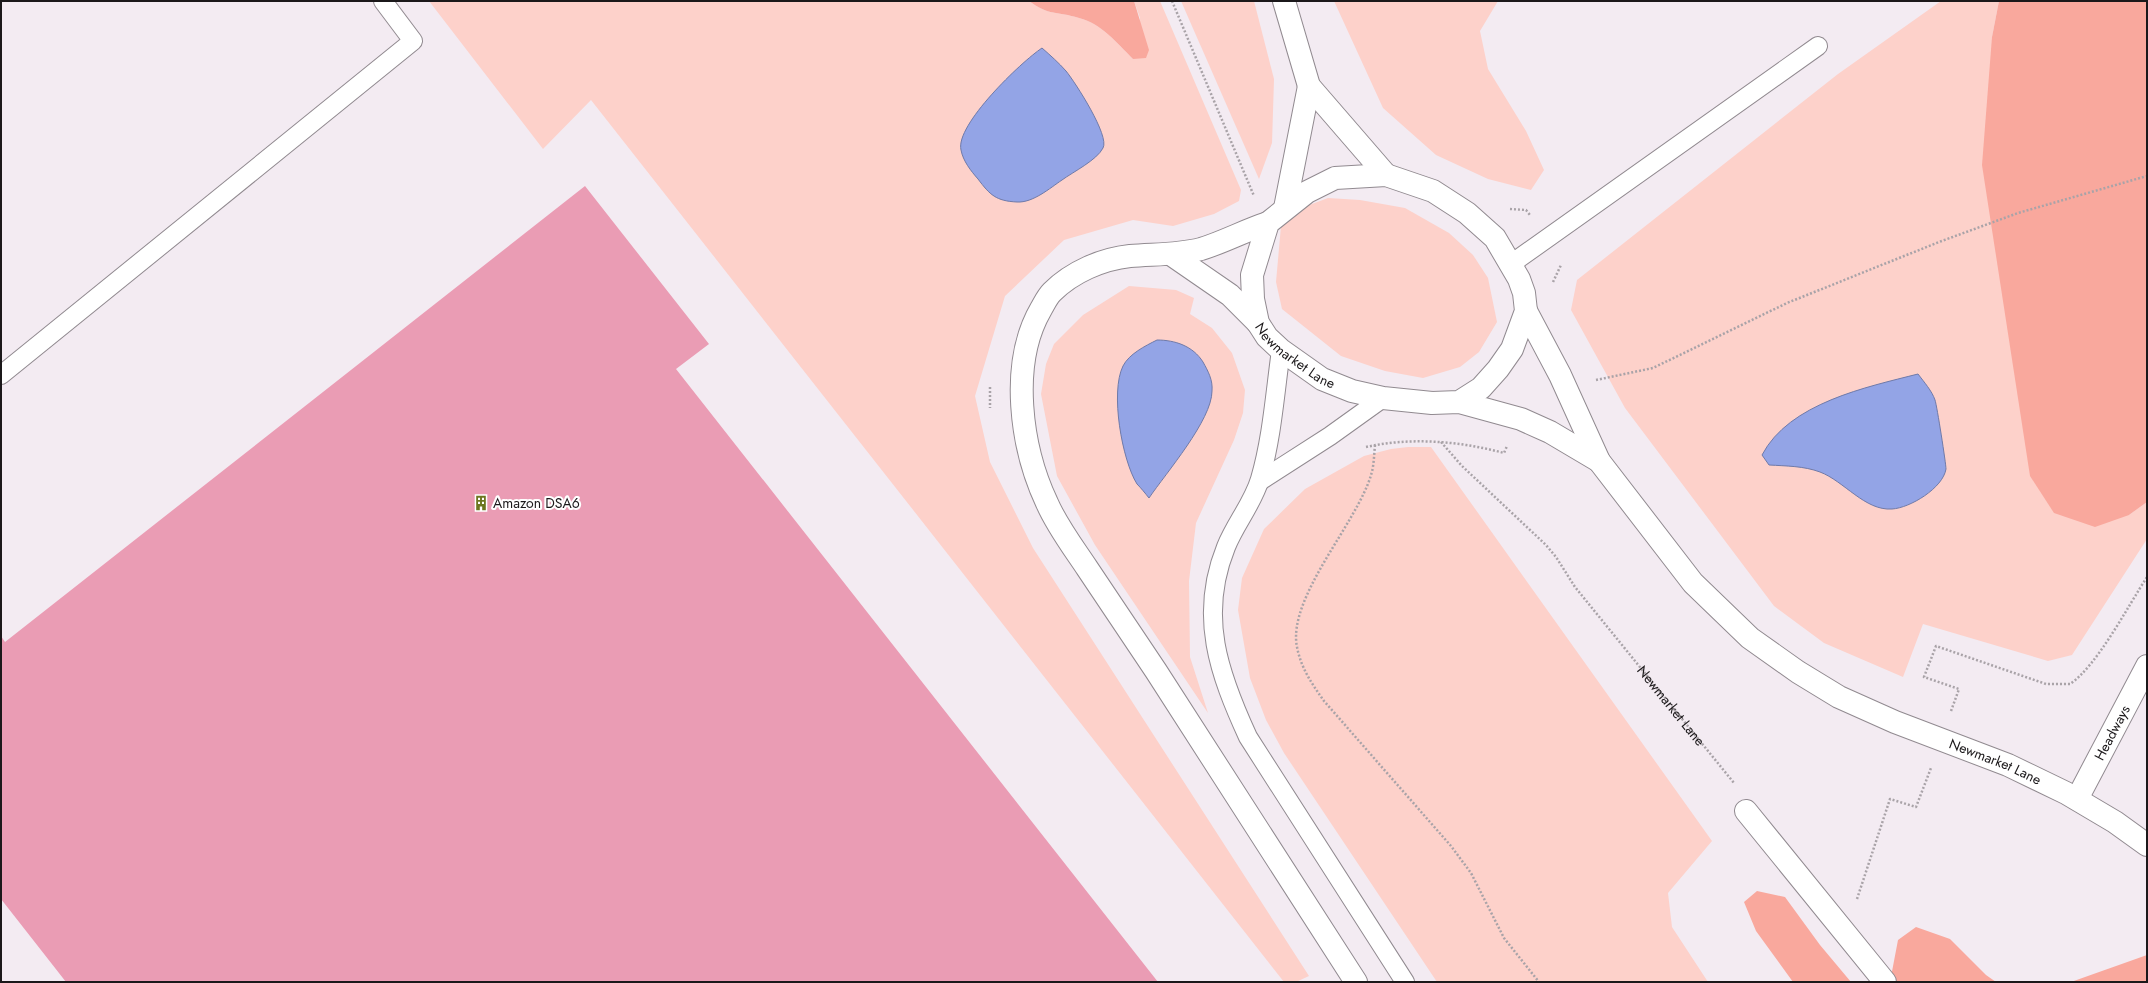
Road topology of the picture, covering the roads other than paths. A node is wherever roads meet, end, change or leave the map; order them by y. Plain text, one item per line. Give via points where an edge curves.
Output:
1 (383, 1) edge
2 (1284, 1) edge
3 (1818, 46) dead end
4 (1309, 86) junction
5 (1386, 175) junction
6 (1284, 208) junction
7 (1268, 223) junction
8 (1172, 255) junction
9 (1511, 264) junction
10 (1526, 311) junction
11 (1258, 323) junction
12 (1280, 350) junction
13 (1, 375) edge
14 (1383, 398) junction
15 (1459, 402) junction
16 (1599, 461) junction
17 (1260, 481) junction
18 (2147, 666) edge
19 (2076, 799) junction
20 (1746, 811) road end
21 (2147, 845) edge
22 (1356, 982) edge
23 (1405, 982) edge
24 (1885, 982) edge

1 - 13 lane via 413,41
2 - 4 main road
3 - 9 lane via 1613,189
4 - 5 main road
4 - 6 main road
5 - 6 main road, Newmarket Lane via 1335,178 1307,192
5 - 9 main road, Newmarket Lane via 1433,191 1467,213 1495,238
6 - 7 main road, Newmarket Lane
7 - 8 main road via 1202,248
7 - 11 main road, Newmarket Lane via 1252,276
8 - 11 main road via 1230,295
8 - 22 main road via 1129,256 1108,260 1068,279 1050,293 1035,320 1023,369 1022,410 1035,472 1047,504 1065,535
9 - 10 main road, Newmarket Lane via 1524,293
10 - 15 main road, Newmarket Lane via 1512,349 1498,369 1481,388
10 - 16 main road, Newmarket Lane via 1560,375
11 - 12 main road, Newmarket Lane
12 - 14 main road, Newmarket Lane via 1322,379 1352,391
12 - 17 lane via 1272,424
14 - 15 main road, Newmarket Lane via 1432,403
14 - 17 lane
15 - 16 main road, Newmarket Lane via 1521,419 1550,432
16 - 19 main road, Newmarket Lane via 1674,560 1713,604 1750,638 1839,697 1895,722 2008,765
17 - 23 lane via 1226,548 1218,574 1213,604 1213,630 1218,661 1230,699 1248,737
18 - 19 main road, Headways
19 - 21 main road, Newmarket Lane
20 - 24 main road

